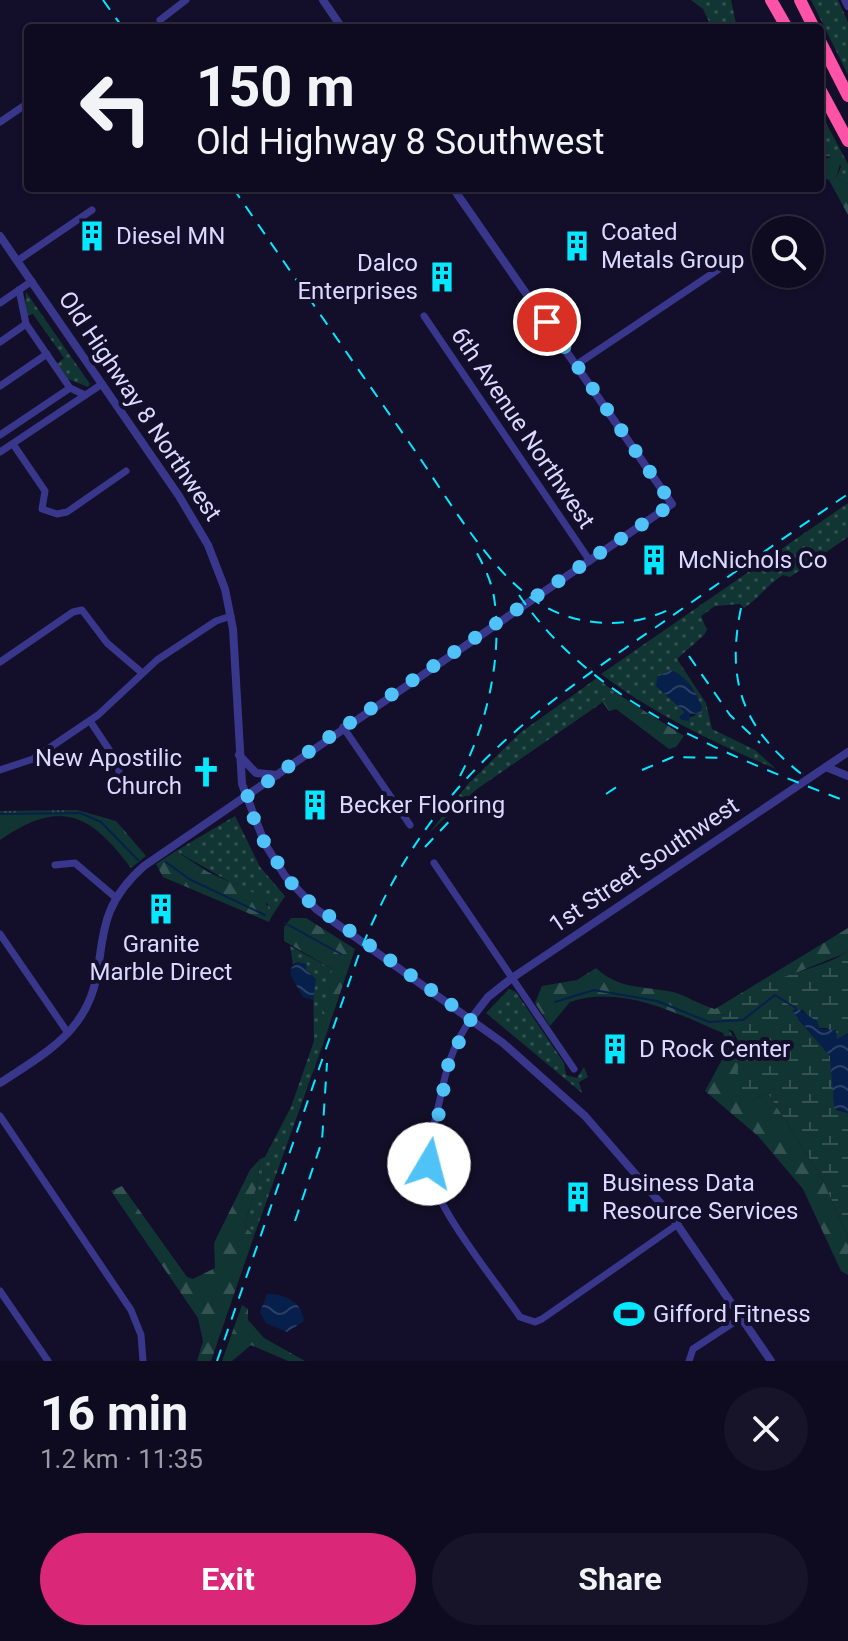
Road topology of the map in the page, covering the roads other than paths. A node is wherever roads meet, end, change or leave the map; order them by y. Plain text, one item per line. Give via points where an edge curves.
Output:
1 (186, 0) edge
2 (323, 0) edge
3 (771, 0) edge
4 (800, 0) edge
5 (845, 0) edge
6 (848, 6) edge
7 (160, 20) dead end
8 (339, 24) edge
9 (785, 24) edge
10 (812, 24) edge
11 (824, 49) edge
12 (824, 96) edge
13 (848, 96) edge
14 (24, 106) edge
15 (0, 122) edge
16 (848, 141) edge
17 (456, 192) edge
18 (92, 210) dead end
19 (0, 236) edge
20 (17, 261) junction
21 (722, 267) dead end
22 (32, 281) junction
23 (19, 290) junction
24 (0, 303) edge
25 (424, 316) dead end
26 (26, 324) junction
27 (0, 342) edge
28 (47, 354) junction
29 (576, 365) junction
30 (102, 384) junction
31 (0, 386) edge
32 (70, 388) junction
33 (85, 395) junction
34 (13, 426) junction
35 (0, 435) edge
36 (21, 438) junction
37 (13, 444) junction
38 (0, 452) edge
39 (126, 471) dead end
40 (590, 561) junction
41 (231, 616) junction
42 (0, 662) edge
43 (141, 672) junction
44 (90, 721) junction
45 (343, 727) junction
46 (848, 752) edge
47 (237, 753) junction
48 (826, 767) junction
49 (0, 770) edge
50 (278, 775) junction
51 (848, 776) edge
52 (120, 780) dead end
53 (245, 798) junction
54 (410, 825) dead end
55 (434, 863) dead end
56 (55, 865) dead end
57 (115, 897) junction
58 (0, 934) edge
59 (512, 978) junction
60 (471, 1019) junction
61 (68, 1033) junction
62 (574, 1069) dead end
63 (0, 1083) edge
64 (0, 1116) edge
65 (678, 1224) junction
66 (0, 1291) edge
67 (742, 1317) junction
68 (44, 1360) edge
69 (143, 1361) edge
70 (689, 1361) edge
71 (771, 1361) edge

1 - 7 street
2 - 8 street
3 - 9 highway
4 - 10 highway
5 - 6 street
11 - 13 highway
12 - 16 highway
14 - 15 street
17 - 29 street
18 - 20 street
19 - 20 street, Old Highway 8 Northwest
20 - 22 street, Old Highway 8 Northwest
21 - 29 street
22 - 23 street
22 - 30 street, Old Highway 8 Northwest
23 - 24 street
23 - 26 street
25 - 40 street, 6th Avenue Northwest
26 - 27 street
26 - 28 street
28 - 31 street
28 - 32 street
29 - 40 street via 672,504
30 - 33 street
30 - 41 street, Old Highway 8 Northwest via 201,529
32 - 33 street
32 - 34 street
33 - 36 street
34 - 35 street
34 - 36 street
36 - 37 street
37 - 38 street
37 - 39 street via 45,491 42,509 57,514
40 - 45 street
41 - 43 street
41 - 47 street, Old Highway 8 Northwest
42 - 43 street via 82,610 107,643
43 - 44 street
44 - 49 street via 26,763
44 - 52 street via 118,763
45 - 50 street
45 - 54 street
46 - 48 street, 1st Street Southwest
47 - 50 street via 256,773
47 - 53 street, Old Highway 8 Northwest
48 - 51 street
48 - 59 street, 1st Street Southwest
50 - 53 street
53 - 57 street via 144,866
53 - 60 street, Old Highway 8 Northwest via 285,876 316,909
55 - 59 street
56 - 57 street via 75,863
57 - 61 street via 101,934 91,995
58 - 61 street
59 - 60 street, 1st Street Southwest
59 - 62 street
60 - 65 street, Old Highway 8 Northwest via 585,1116
60 - 65 street via 445,1073 430,1173 441,1200 520,1317 542,1319
61 - 63 street
64 - 69 street via 131,1310 141,1335
65 - 67 street, Old Highway 8 Northwest
66 - 68 street
67 - 70 street via 693,1349
67 - 71 street, Old Highway 8 Northwest

